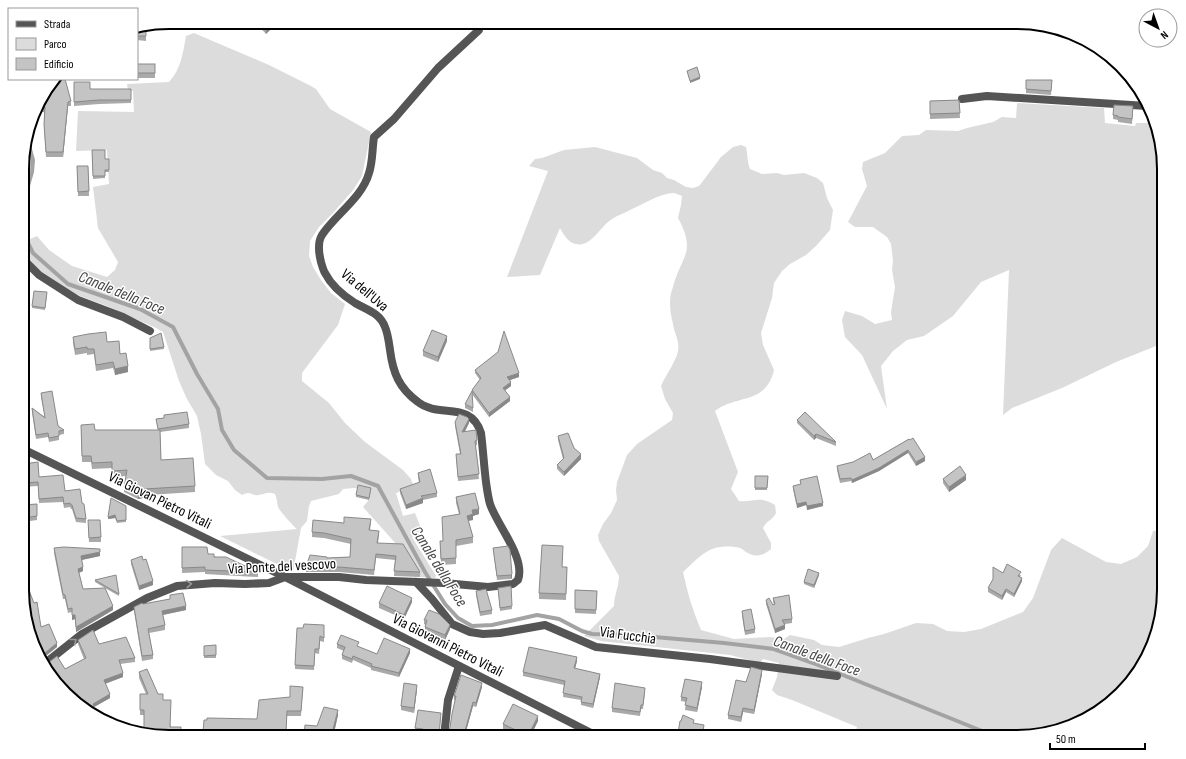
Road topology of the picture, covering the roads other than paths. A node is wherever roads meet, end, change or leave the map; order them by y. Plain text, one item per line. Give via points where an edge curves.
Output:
1 (479, 29) edge
2 (962, 99) dead end
3 (1142, 106) edge
4 (29, 265) edge
5 (150, 331) dead end
6 (29, 452) edge
7 (285, 577) junction
8 (518, 580) joint
9 (418, 582) junction
10 (48, 661) edge
11 (459, 666) junction
12 (836, 676) dead end
13 (445, 730) edge
14 (585, 730) edge

1 - 8 street, Via dell'Uva via 438,68 394,119 374,137 370,172 358,194 321,237 318,253 325,273 336,288 352,301 375,313 385,326 395,375 406,391 431,409 458,411 475,420 481,437 490,504 517,559 521,573
2 - 3 street via 986,96
4 - 5 street via 39,275 78,300 123,317
6 - 7 street, Via Giovan Pietro Vitali
7 - 9 street, Via Ponte del vescovo via 339,577
10 -> 7 street, Via Ponte del vescovo via 82,634 164,590 189,584 269,583
7 - 11 street, Via Giovanni Pietro Vitali
8 - 9 street, Via Ponte del vescovo via 513,584 488,588
9 - 12 street, Via Fucchia via 452,624 470,632 500,633 546,625 596,647
11 - 13 street via 448,700
11 - 14 street, Via Giovanni Pietro Vitali

